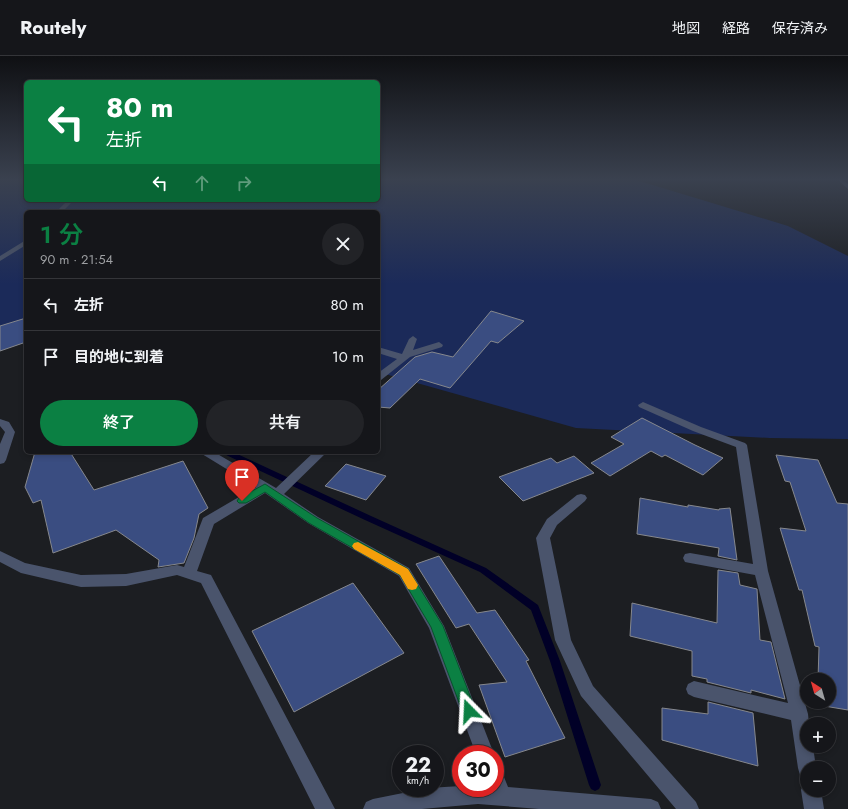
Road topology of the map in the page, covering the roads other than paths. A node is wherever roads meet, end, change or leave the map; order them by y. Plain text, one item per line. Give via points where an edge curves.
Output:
1 (24, 243) edge
2 (0, 259) edge
3 (413, 339) dead end
4 (439, 345) dead end
5 (380, 351) edge
6 (405, 357) junction
7 (380, 376) edge
8 (642, 405) dead end
9 (0, 422) edge
10 (210, 454) edge
11 (320, 454) edge
12 (0, 460) edge
13 (275, 490) junction
14 (581, 498) dead end
15 (0, 556) edge
16 (690, 558) dead end
17 (761, 571) junction
18 (189, 574) junction
19 (694, 689) dead end
20 (799, 714) junction
21 (482, 745) edge
22 (807, 761) edge
23 (504, 789) edge
24 (452, 796) edge
25 (812, 797) edge
26 (325, 809) edge
27 (373, 809) edge
28 (651, 809) edge
29 (689, 809) edge
30 (814, 809) edge

1 - 2 street
3 - 6 street
4 - 6 street
5 - 6 street
6 - 7 street
8 - 17 street via 741,445
9 - 12 street via 5,424 10,432
10 - 13 street
11 - 13 street via 297,475
13 - 18 street via 208,521
13 - 21 street via 313,520 404,572 436,626
14 - 29 street via 552,522 543,538 563,640 587,691
15 - 18 street via 21,568 81,581 126,580 177,570
16 - 17 street
17 - 20 street
18 - 26 street via 206,579
19 - 20 street
20 - 22 street
23 - 28 street
24 - 27 street
25 - 30 street

